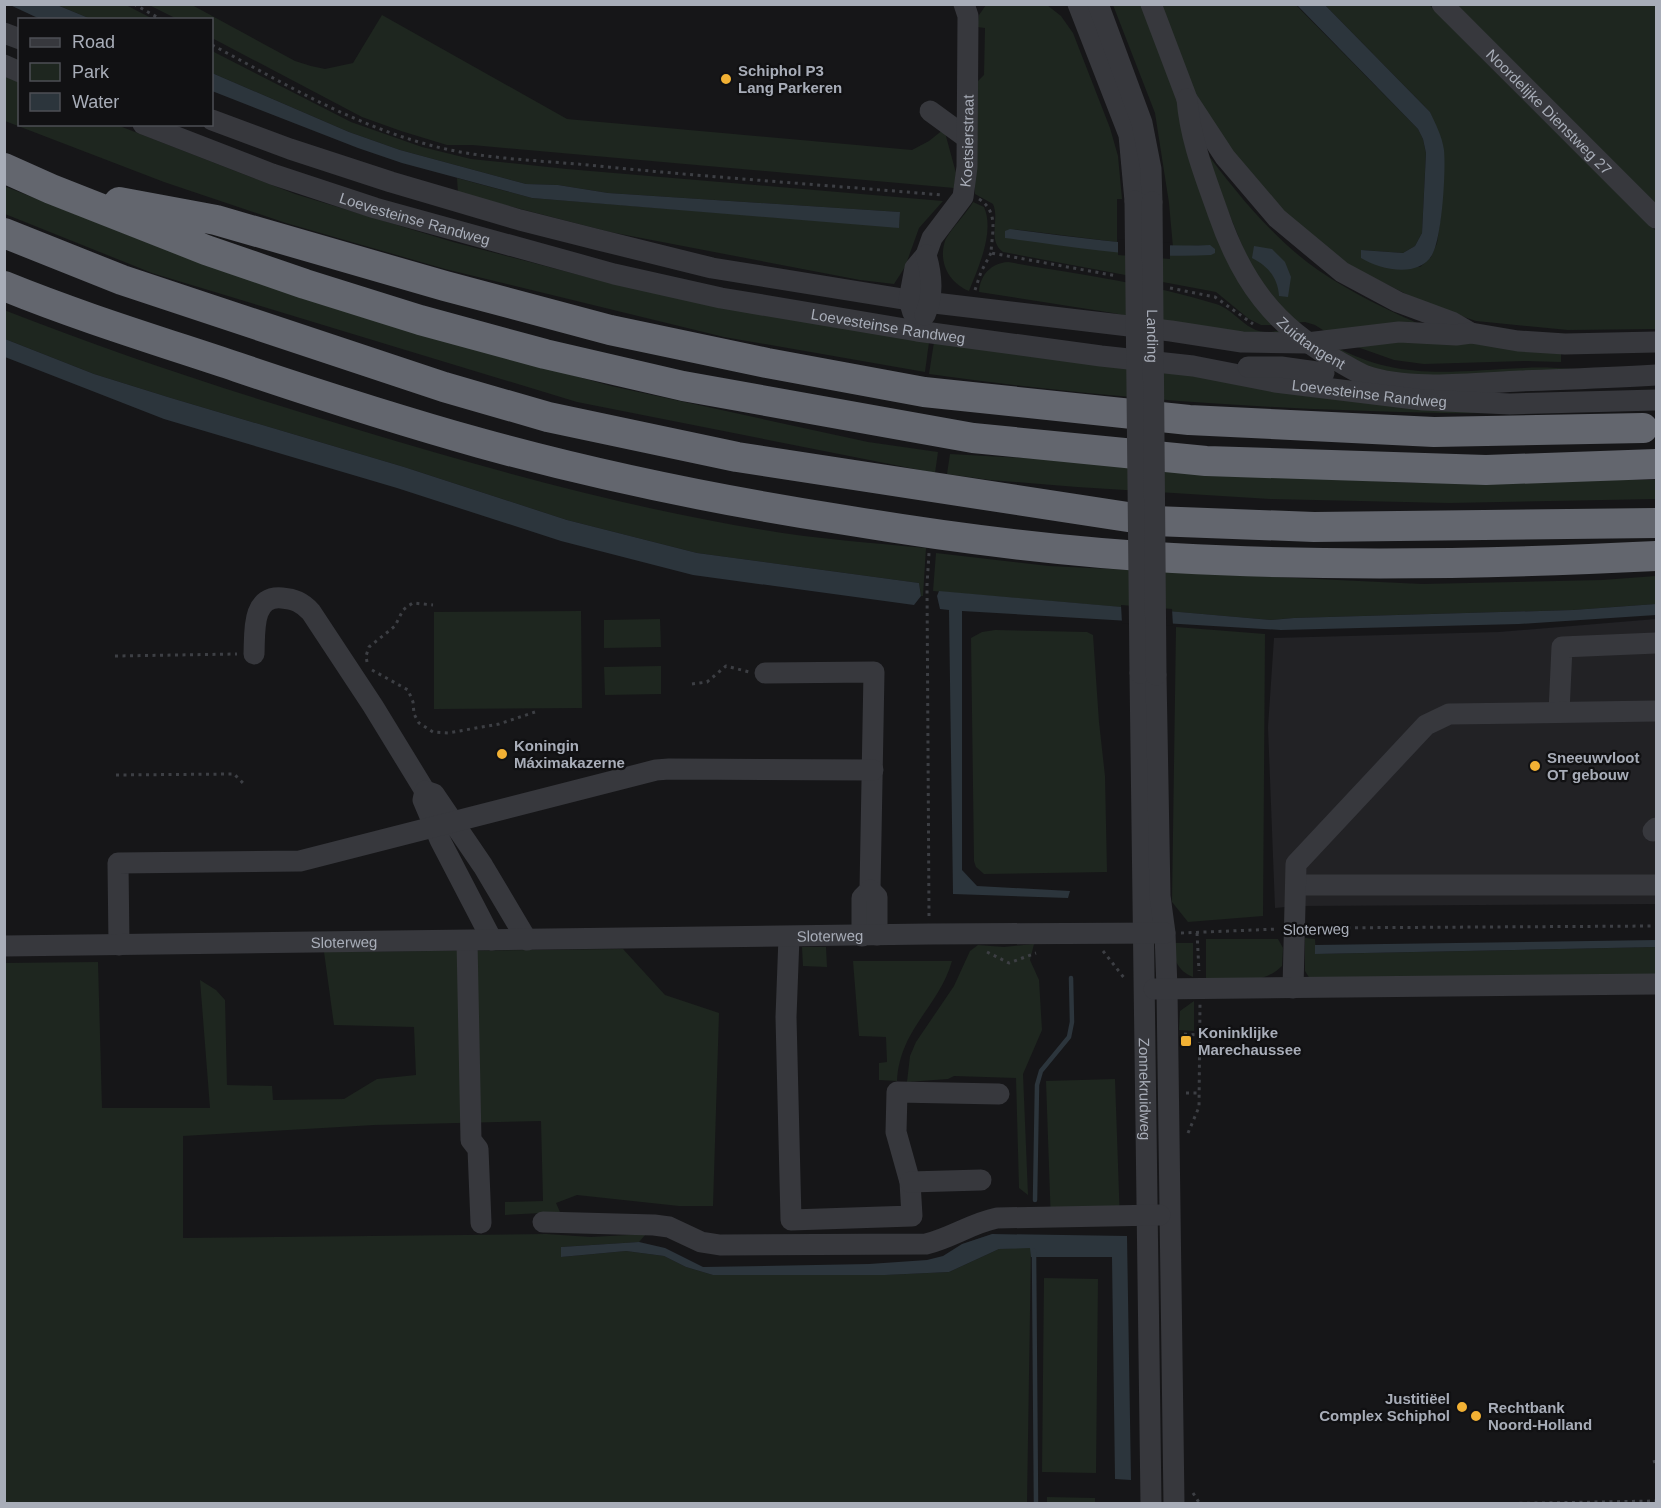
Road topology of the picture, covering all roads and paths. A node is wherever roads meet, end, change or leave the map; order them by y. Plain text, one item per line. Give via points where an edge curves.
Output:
1 (134, 4) edge
2 (1078, 4) edge
3 (1098, 4) edge
4 (1151, 4) edge
5 (1442, 4) edge
6 (968, 8) edge
7 (158, 18) edge
8 (4, 65) edge
9 (18, 71) edge
10 (1187, 99) junction
11 (930, 111) dead end
12 (213, 120) edge
13 (148, 126) edge
14 (967, 138) junction
15 (4, 168) edge
16 (51, 189) junction
17 (1144, 201) junction
18 (1656, 218) edge
19 (4, 233) edge
20 (991, 253) dead end
21 (4, 286) edge
22 (975, 290) dead end
23 (920, 301) junction
24 (917, 331) junction
25 (1472, 333) junction
26 (1205, 337) junction
27 (1656, 342) edge
28 (1307, 343) junction
29 (1193, 366) junction
30 (1281, 367) junction
31 (1656, 375) edge
32 (1366, 376) junction
33 (1656, 400) edge
34 (1643, 428) dead end
35 (1656, 464) edge
36 (1656, 523) edge
37 (929, 552) dead end
38 (1656, 556) edge
39 (433, 605) dead end
40 (1656, 643) edge
41 (254, 654) joint
42 (115, 656) dead end
43 (765, 673) joint
44 (1148, 674) junction
45 (692, 684) dead end
46 (1656, 711) edge
47 (535, 712) dead end
48 (1559, 712) junction
49 (873, 770) junction
50 (116, 775) dead end
51 (244, 784) dead end
52 (444, 825) junction
53 (478, 858) junction
54 (456, 871) junction
55 (1297, 885) junction
56 (1656, 885) edge
57 (1656, 926) edge
58 (1295, 928) junction
59 (1143, 933) junction
60 (1165, 933) junction
61 (1197, 933) junction
62 (929, 934) junction
63 (869, 935) junction
64 (789, 937) junction
65 (492, 940) junction
66 (526, 940) junction
67 (467, 941) junction
68 (119, 945) junction
69 (4, 946) edge
70 (986, 951) dead end
71 (1103, 951) dead end
72 (1046, 953) dead end
73 (1656, 984) edge
74 (1293, 988) junction
75 (1144, 989) junction
76 (1167, 989) junction
77 (1200, 989) junction
78 (1182, 1034) dead end
79 (1200, 1035) junction
80 (1181, 1093) dead end
81 (1200, 1093) junction
82 (999, 1094) dead end
83 (1186, 1137) dead end
84 (981, 1180) dead end
85 (910, 1182) junction
86 (1170, 1215) junction
87 (1147, 1216) junction
88 (543, 1222) dead end
89 (481, 1223) dead end
90 (1149, 1388) junction
91 (1172, 1389) junction
92 (1191, 1486) dead end
93 (1656, 1501) edge
94 (1151, 1503) edge
95 (1174, 1503) edge
96 (1200, 1503) edge
97 (1482, 1503) edge

1 - 7 path
2 - 17 street, Landing via 1129,135
3 - 17 street, Landing via 1142,123 1151,169
4 - 10 street, Zuidtangent
5 - 18 street, Noordelijke Dienstweg 27
6 - 14 street, Koetsierstraat
8 - 9 street
10 - 25 street, Zuidtangent via 1243,180 1298,237 1342,272 1398,302
10 - 28 street, Zuidtangent via 1189,125 1238,263 1269,309
11 - 14 street
12 - 23 street, Loevesteinse Randweg via 391,182 588,237 712,268
13 - 24 street, Loevesteinse Randweg via 272,174 375,208 614,274 721,298
14 - 23 street, Koetsierstraat via 963,197 932,238 926,255 931,270
15 - 16 highway
16 - 34 highway via 216,220 610,330 924,392 1212,421 1434,432
16 - 35 highway via 305,284 522,348 683,386 973,438 1206,461 1486,470
17 - 44 street, Landing, bridge
19 - 36 highway via 122,280 444,387 548,417 737,458 1154,521 1314,526
20 - 22 path
21 - 38 highway via 313,393 481,443 757,506 1003,542 1163,557 1343,563
23 - 24 street, Koetsierstraat
23 - 26 street, Loevesteinse Randweg
24 - 29 street, Loevesteinse Randweg
25 - 27 street, Loevesteinse Randweg via 1566,344
25 - 28 street, Loevesteinse Randweg via 1399,332
26 - 28 street, Loevesteinse Randweg
26 - 30 street
28 - 32 street, Zuidtangent
29 - 30 street
29 - 33 street, Loevesteinse Randweg via 1275,382 1423,400 1510,404
30 - 32 street
31 - 32 street, Zuidtangent via 1440,385
37 - 62 path
39 - 47 path via 408,606 395,626 369,647 366,656 373,672 412,695 419,723 441,734 499,724
40 - 48 street via 1562,647
41 - 42 path
41 - 52 street via 256,617 262,604 276,597 304,604 425,792 434,794
43 - 45 path via 726,666 707,682
43 - 49 street via 874,672
44 - 59 street, Zonnekruidweg
44 - 60 street, Zonnekruidweg
46 - 48 street
48 - 55 street via 1449,714 1426,726 1296,864
49 - 52 street via 656,770
49 - 63 street via 870,890 877,897
50 - 51 path via 234,774
52 - 53 street
52 - 54 street
52 - 68 street via 300,861 118,862
53 - 54 street
53 - 66 street
54 - 65 street
55 - 56 street
55 - 58 street
57 - 58 path, Sloterweg
58 - 61 path, Sloterweg
58 - 74 street
59 - 60 street, Sloterweg
59 - 62 street, Sloterweg
59 - 75 street, Zonnekruidweg
60 - 61 path, Sloterweg
60 - 76 street, Zonnekruidweg
61 - 77 path
62 - 63 street, Sloterweg
63 - 64 street, Sloterweg
64 - 66 street, Sloterweg
64 - 85 street via 786,1017 791,1220 912,1216
65 - 66 street, Sloterweg
65 - 67 street, Sloterweg
67 - 68 street, Sloterweg
67 - 89 street via 471,1140 478,1149
68 - 69 street, Sloterweg
70 - 72 path via 1009,963 1034,953
71 - 75 path via 1131,986
73 - 74 street
74 - 77 street
75 - 76 street
75 - 87 street, Zonnekruidweg
76 - 77 street
76 - 86 street, Zonnekruidweg
77 - 79 path
78 - 79 path
79 - 81 path
80 - 81 path
81 - 83 path via 1199,1107
82 - 85 street via 897,1092 896,1132
84 - 85 street
86 - 87 street
86 - 91 street, Zonnekruidweg
87 - 88 street via 998,1218 926,1244 720,1245 654,1225
87 - 90 street, Zonnekruidweg
90 - 91 street
90 - 94 street, Zonnekruidweg
91 - 95 street, Zonnekruidweg
92 - 96 path
93 - 97 path

